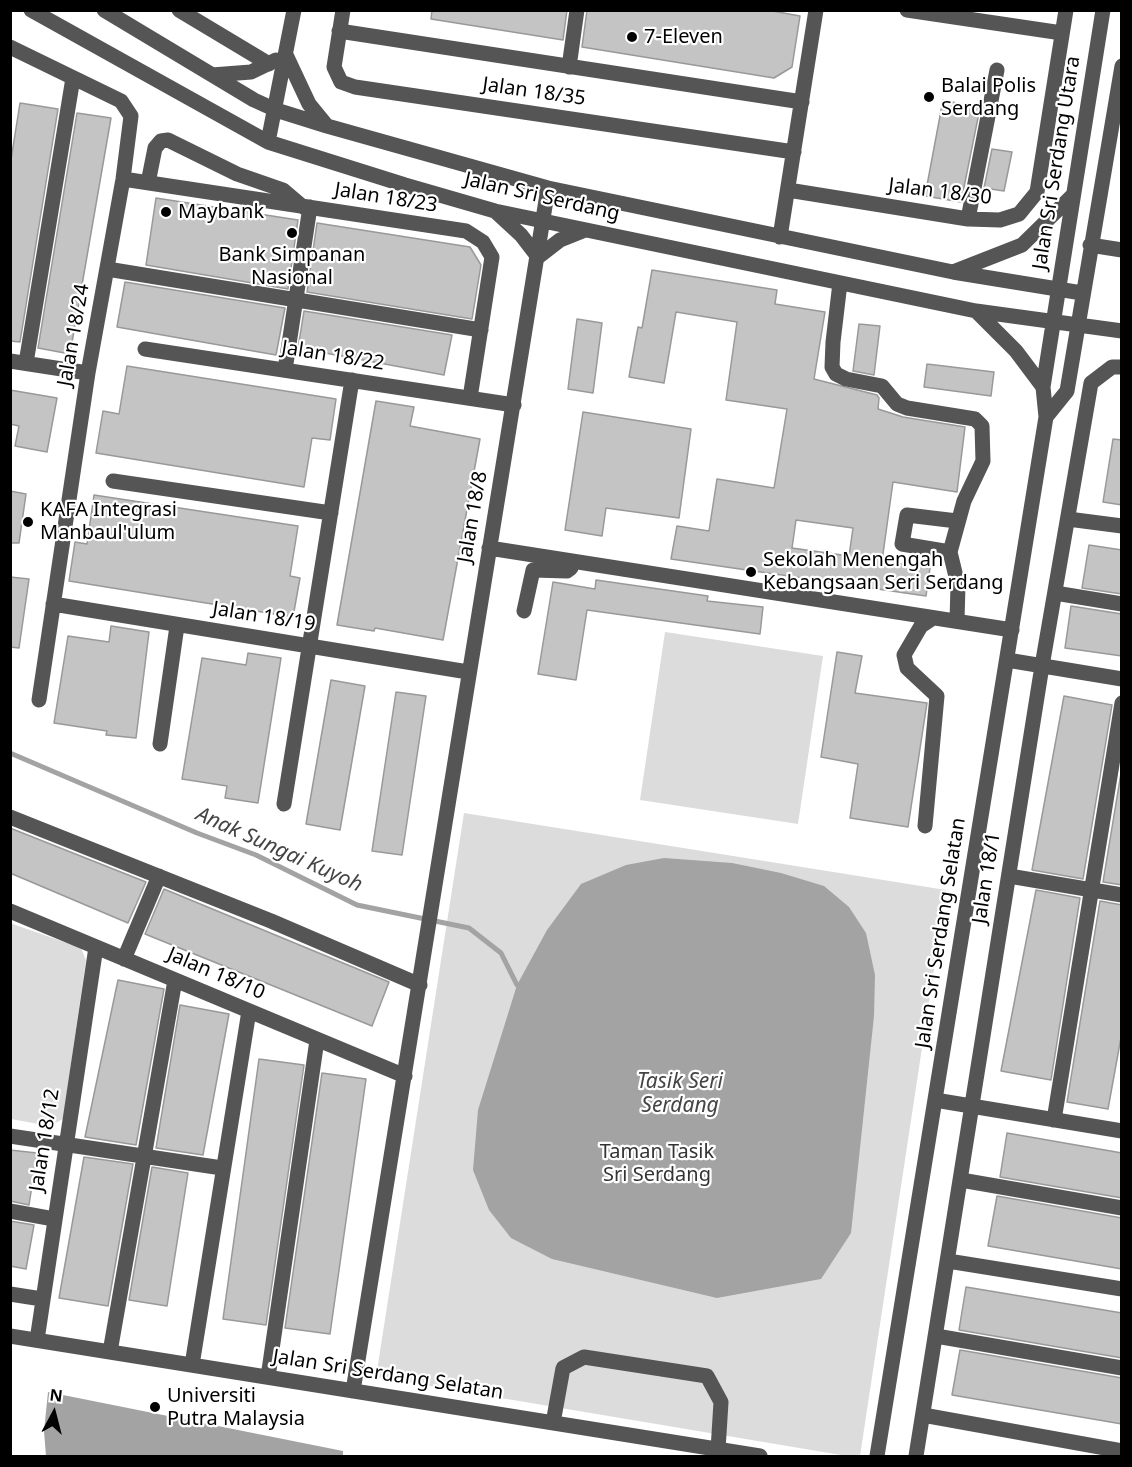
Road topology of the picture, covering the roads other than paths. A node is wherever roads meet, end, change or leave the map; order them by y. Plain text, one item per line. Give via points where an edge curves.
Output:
1 (31, 10) edge
2 (104, 10) edge
3 (179, 10) edge
4 (294, 10) edge
5 (343, 10) edge
6 (577, 10) edge
7 (907, 10) edge
8 (1066, 10) edge
9 (1103, 10) edge
10 (816, 11) edge
11 (339, 32) junction
12 (1062, 33) junction
13 (11, 48) edge
14 (286, 55) junction
15 (269, 64) junction
16 (1122, 66) edge
17 (569, 67) junction
18 (997, 70) dead end
19 (212, 75) junction
20 (73, 78) junction
21 (802, 102) junction
22 (276, 110) junction
23 (327, 126) junction
24 (268, 142) junction
25 (794, 152) junction
26 (123, 179) junction
27 (148, 183) junction
28 (548, 188) junction
29 (788, 190) junction
30 (1073, 195) junction
31 (307, 207) junction
32 (495, 211) junction
33 (968, 219) junction
34 (544, 221) junction
35 (585, 230) junction
36 (780, 237) junction
37 (1090, 245) junction
38 (1122, 250) edge
39 (538, 256) junction
40 (107, 268) junction
41 (953, 272) junction
42 (840, 283) junction
43 (1059, 289) junction
44 (1082, 292) junction
45 (296, 300) junction
46 (976, 311) junction
47 (1053, 322) junction
48 (1077, 325) junction
49 (480, 330) junction
50 (1122, 331) edge
51 (146, 349) dead end
52 (18, 362) edge
53 (1122, 367) edge
54 (285, 370) junction
55 (88, 373) junction
56 (352, 380) junction
57 (1043, 387) junction
58 (470, 398) junction
59 (514, 405) junction
60 (1047, 417) junction
61 (113, 482) dead end
62 (331, 513) junction
63 (1068, 519) junction
64 (957, 521) junction
65 (1122, 526) edge
66 (489, 548) junction
67 (950, 552) junction
68 (570, 561) junction
69 (1055, 593) junction
70 (53, 604) junction
71 (1122, 604) edge
72 (524, 611) dead end
73 (933, 618) junction
74 (957, 621) junction
75 (177, 626) junction
76 (1012, 630) junction
77 (310, 646) junction
78 (1007, 660) junction
79 (1042, 666) junction
80 (468, 672) junction
81 (1122, 680) edge
82 (39, 700) dead end
83 (1122, 703) edge
84 (160, 744) dead end
85 (284, 804) dead end
86 (10, 817) edge
87 (925, 826) dead end
88 (159, 876) junction
89 (1009, 876) junction
90 (1092, 890) junction
91 (1122, 895) edge
92 (10, 911) edge
93 (96, 947) junction
94 (124, 959) junction
95 (175, 980) junction
96 (420, 985) junction
97 (249, 1011) junction
98 (317, 1040) junction
99 (405, 1076) junction
100 (935, 1100) junction
101 (972, 1106) junction
102 (1054, 1120) junction
103 (1122, 1131) edge
104 (10, 1136) edge
105 (64, 1146) junction
106 (144, 1157) junction
107 (222, 1168) junction
108 (961, 1180) junction
109 (1122, 1208) edge
110 (10, 1211) edge
111 (54, 1219) junction
112 (948, 1261) junction
113 (1122, 1289) edge
114 (10, 1294) edge
115 (42, 1299) junction
116 (10, 1336) edge
117 (936, 1336) junction
118 (37, 1340) junction
119 (110, 1352) junction
120 (192, 1365) junction
121 (1122, 1368) edge
122 (268, 1377) junction
123 (353, 1391) junction
124 (923, 1415) junction
125 (553, 1423) junction
126 (718, 1450) junction
127 (1122, 1450) edge
128 (760, 1456) edge
129 (877, 1456) edge
130 (915, 1456) edge

1 - 24 street, Jalan Sri Serdang
2 - 19 street, Jalan Sri Serdang
3 - 15 street
4 - 14 street
5 - 11 street, Jalan 18/35
6 - 17 street
7 - 12 street
8 - 12 street, Jalan 18/30
9 - 30 street, Jalan Sri Serdang Utara
10 - 21 street
11 - 17 street
11 - 25 street, Jalan 18/35 via 334,67 341,82 355,87
12 - 33 street, Jalan 18/30 via 1037,192 1019,214 1000,220
13 - 20 street, Jalan 18/24
14 - 15 street
14 - 22 street
14 - 23 street via 309,105
15 - 19 street via 251,72
16 - 37 street
17 - 21 street
18 - 33 street
19 - 22 street, Jalan Sri Serdang
20 - 26 street, Jalan 18/24 via 121,101 131,116
20 - 52 street
21 - 25 street
22 - 23 street, Jalan Sri Serdang
22 - 24 street
23 - 28 street, Jalan Sri Serdang
24 - 32 street, Jalan Sri Serdang
25 - 29 street
26 - 27 street, Jalan 18/23
26 - 40 street, Jalan 18/24
27 - 31 street, Jalan 18/23
27 - 31 street via 155,148 168,140 237,174 283,190
28 - 34 street, Jalan 18/8
28 - 36 street, Jalan Sri Serdang
29 - 33 street, Jalan 18/30
29 - 36 street
30 - 41 street via 1022,246
30 - 43 street, Jalan Sri Serdang Utara
31 - 45 street
31 - 49 street, Jalan 18/23 via 466,231 483,242 492,257
32 - 34 street, Jalan Sri Serdang
32 - 39 street
34 - 35 street, Jalan Sri Serdang
34 - 39 street, Jalan 18/8
35 - 39 street via 560,240
35 - 42 street, Jalan Sri Serdang
36 - 41 street, Jalan Sri Serdang
37 - 38 street
37 - 44 street
39 - 59 street, Jalan 18/8
40 - 45 street
40 - 55 street, Jalan 18/24
41 - 43 street, Jalan Sri Serdang
42 - 46 street, Jalan Sri Serdang
42 - 64 street via 833,342 832,367 836,374 882,386 897,404 907,408 975,419 982,426 983,461
43 - 44 street, Jalan Sri Serdang
43 - 47 street, Jalan Sri Serdang Utara
44 - 48 street
45 - 49 street
45 - 54 street
46 - 47 street, Jalan Sri Serdang
46 - 57 street via 1016,351
47 - 48 street, Jalan Sri Serdang
47 - 57 street, Jalan Sri Serdang Selatan
48 - 50 street, Jalan Sri Serdang
48 - 60 street, Jalan Sri Serdang Selatan via 1067,391
49 - 58 street, Jalan 18/23
51 - 54 street, Jalan 18/22
52 - 55 street
53 - 63 street, Jalan 18/1 via 1112,368 1091,383
54 - 56 street, Jalan 18/22
55 - 70 street, Jalan 18/24
56 - 58 street, Jalan 18/22
56 - 62 street
57 - 60 street, Jalan Sri Serdang Selatan
58 - 59 street, Jalan 18/22
59 - 66 street, Jalan 18/8
60 - 76 street, Jalan Sri Serdang Selatan
61 - 62 street
62 - 77 street
63 - 65 street
63 - 69 street, Jalan 18/1
64 - 67 street
64 - 67 street via 907,516 902,544
66 - 68 street
66 - 80 street, Jalan 18/8
67 - 74 street via 958,585
68 - 72 street via 567,572 533,570
68 - 73 street
69 - 71 street
69 - 79 street, Jalan 18/1
70 - 75 street, Jalan 18/19
70 - 82 street, Jalan 18/24
73 - 74 street
73 - 87 street via 921,626 904,655 907,668 937,696
74 - 76 street
75 - 77 street, Jalan 18/19
75 - 84 street
76 - 78 street, Jalan Sri Serdang Selatan
77 - 80 street, Jalan 18/19
77 - 85 street
78 - 79 street
78 - 100 street, Jalan Sri Serdang Selatan
79 - 81 street
79 - 89 street, Jalan 18/1
80 - 96 street, Jalan 18/8
83 - 90 street
86 - 88 street
88 - 94 street
88 - 96 street
89 - 90 street
89 - 101 street, Jalan 18/1
90 - 91 street
90 - 102 street
92 - 93 street, Jalan 18/10
93 - 94 street, Jalan 18/10
93 - 105 street, Jalan 18/12
94 - 95 street, Jalan 18/10
95 - 97 street, Jalan 18/10
95 - 106 street
96 - 99 street, Jalan 18/8
97 - 98 street, Jalan 18/10
97 - 107 street
98 - 99 street, Jalan 18/10
98 - 122 street
99 - 123 street, Jalan 18/8
100 - 101 street
100 - 129 street, Jalan Sri Serdang Selatan
101 - 102 street
101 - 108 street, Jalan 18/1
102 - 103 street
104 - 105 street
105 - 106 street
105 - 111 street, Jalan 18/12
106 - 107 street
106 - 119 street
107 - 120 street
108 - 109 street
108 - 112 street, Jalan 18/1
110 - 111 street
111 - 115 street, Jalan 18/12
112 - 113 street
112 - 117 street, Jalan 18/1
114 - 115 street
115 - 118 street, Jalan 18/12
116 - 118 street, Jalan Sri Serdang Selatan
117 - 121 street
117 - 124 street, Jalan 18/1
118 - 119 street, Jalan Sri Serdang Selatan
119 - 120 street, Jalan Sri Serdang Selatan
120 - 122 street, Jalan Sri Serdang Selatan
122 - 123 street, Jalan Sri Serdang Selatan
123 - 125 street, Jalan Sri Serdang Selatan
124 - 127 street
124 - 130 street, Jalan 18/1
125 - 126 street, Jalan Sri Serdang Selatan
125 - 126 street via 563,1368 584,1357 707,1376 721,1402
126 - 128 street, Jalan Sri Serdang Selatan

